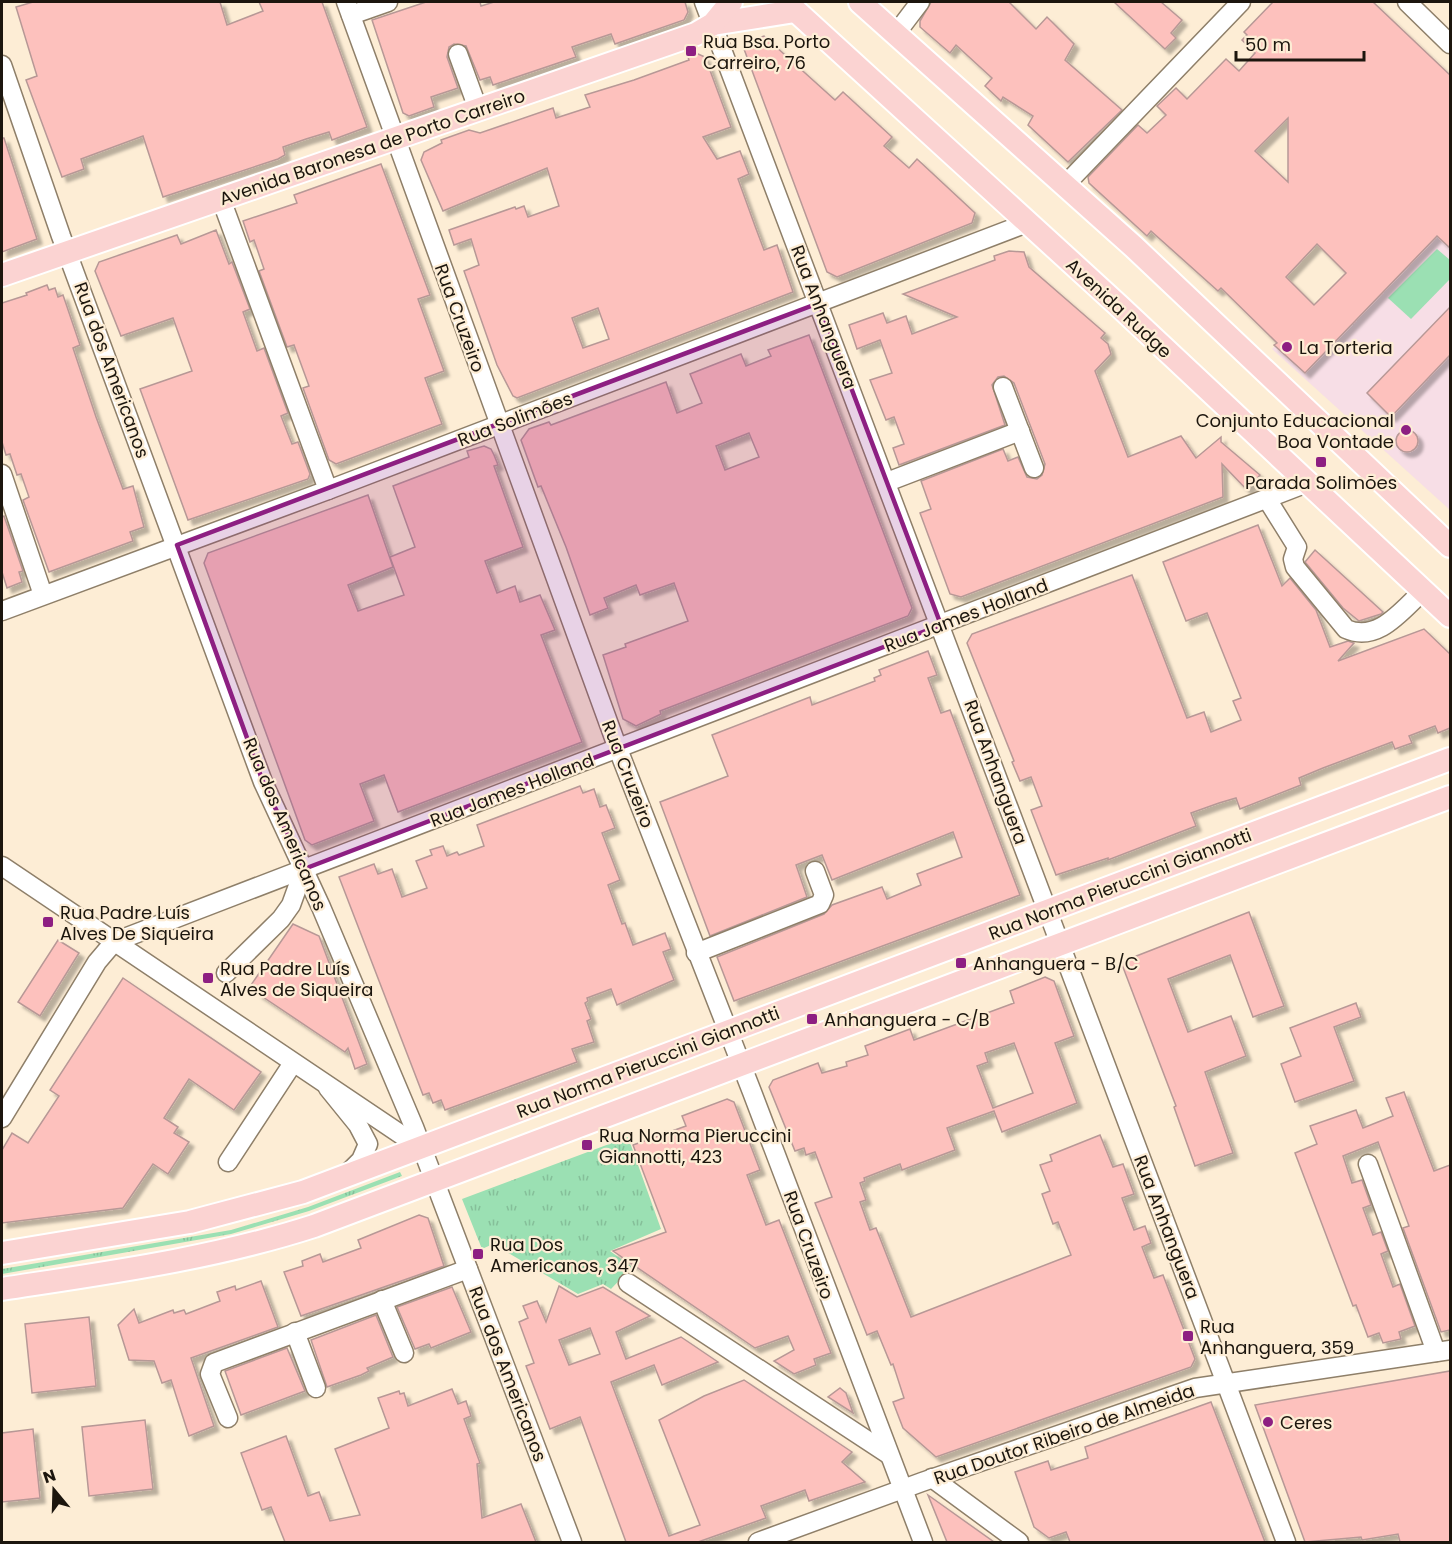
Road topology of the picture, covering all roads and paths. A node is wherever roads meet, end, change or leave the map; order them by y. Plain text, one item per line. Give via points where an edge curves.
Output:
1 (388, 2) edge
2 (704, 2) edge
3 (731, 2) edge
4 (860, 2) edge
5 (920, 2) edge
6 (1241, 2) edge
7 (1407, 2) edge
8 (790, 6) edge
9 (348, 8) edge
10 (713, 24) junction
11 (895, 35) junction
12 (1450, 44) edge
13 (458, 54) dead end
14 (2, 65) edge
15 (478, 110) junction
16 (396, 137) junction
17 (1065, 185) junction
18 (221, 199) junction
19 (1027, 223) junction
20 (67, 252) junction
21 (2, 275) edge
22 (819, 303) junction
23 (1003, 387) dead end
24 (499, 425) junction
25 (1020, 431) junction
26 (1034, 468) dead end
27 (2, 474) edge
28 (887, 482) junction
29 (1307, 483) junction
30 (328, 490) junction
31 (1267, 499) junction
32 (177, 546) junction
33 (1450, 546) edge
34 (1423, 591) junction
35 (43, 596) junction
36 (2, 611) edge
37 (1450, 616) edge
38 (941, 625) junction
39 (618, 749) junction
40 (1450, 759) edge
41 (1450, 797) edge
42 (2, 866) edge
43 (304, 869) junction
44 (815, 871) dead end
45 (1047, 911) junction
46 (114, 942) junction
47 (1060, 945) junction
48 (696, 953) junction
49 (226, 973) dead end
50 (728, 1032) junction
51 (293, 1063) junction
52 (742, 1065) junction
53 (327, 1087) junction
54 (2, 1118) edge
55 (421, 1148) junction
56 (228, 1162) dead end
57 (1368, 1164) dead end
58 (339, 1179) junction
59 (433, 1181) junction
60 (2, 1253) edge
61 (468, 1269) junction
62 (628, 1282) dead end
63 (2, 1289) edge
64 (382, 1300) junction
65 (295, 1332) junction
66 (1443, 1351) edge
67 (404, 1353) dead end
68 (1226, 1383) junction
69 (316, 1388) dead end
70 (228, 1418) dead end
71 (888, 1454) junction
72 (932, 1478) junction
73 (902, 1489) junction
74 (572, 1542) edge
75 (758, 1542) edge
76 (923, 1542) edge
77 (1019, 1542) edge
78 (1286, 1542) edge

1 - 9 street
2 - 10 street, Rua Anhanguera
3 - 10 main road, Avenida Baronesa de Porto Carreiro
4 - 11 main road
5 - 11 street
6 - 17 street
7 - 12 street
8 - 10 main road
8 - 19 main road, Avenida Rudge
9 - 16 street, Rua Cruzeiro
10 - 15 main road, Avenida Baronesa de Porto Carreiro via 696,34
10 - 22 street, Rua Anhanguera
11 - 17 main road
13 - 15 street
14 - 20 street, Rua dos Americanos
15 - 16 main road, Avenida Baronesa de Porto Carreiro
16 - 18 main road, Avenida Baronesa de Porto Carreiro
16 - 24 street, Rua Cruzeiro
17 - 33 main road
18 - 20 main road, Avenida Baronesa de Porto Carreiro
18 - 30 street
19 - 22 street, Rua Solimões
19 - 29 main road, Avenida Rudge
20 - 21 main road, Avenida Baronesa de Porto Carreiro
20 - 32 street, Rua dos Americanos
22 - 24 street, Rua Solimões
22 - 28 street, Rua Anhanguera
23 - 25 street
24 - 30 street, Rua Solimões
24 - 39 street, Rua Cruzeiro
25 - 26 street
25 - 28 street
27 - 35 street
28 - 38 street, Rua Anhanguera
29 - 31 street, Rua James Holland
29 - 34 main road, Avenida Rudge
30 - 32 street, Rua Solimões
31 - 34 street via 1297,547 1293,559 1296,567 1346,629 1369,633 1383,627
31 - 38 street, Rua James Holland
32 - 35 street, Rua Solimões
32 - 43 street, Rua dos Americanos via 263,782
34 - 37 main road, Avenida Rudge
35 - 36 street, Rua Solimões
38 - 39 street, Rua James Holland
38 - 45 street, Rua Anhanguera
39 - 43 street, Rua James Holland
39 - 48 street, Rua Cruzeiro
40 - 45 main road, Rua Norma Pieruccini Giannotti
41 - 47 main road, Rua Norma Pieruccini Giannotti
42 - 46 street
43 - 46 street, Rua James Holland
43 - 49 street via 281,920
43 - 55 street, Rua dos Americanos
44 - 48 street via 824,895 820,904
45 - 47 street, Rua Anhanguera
45 - 50 main road, Rua Norma Pieruccini Giannotti
46 - 51 street
46 - 54 street, Rua James Holland via 97,962
47 - 52 main road, Rua Norma Pieruccini Giannotti
47 - 68 street, Rua Anhanguera
48 - 50 street, Rua Cruzeiro
50 - 52 street, Rua Cruzeiro
50 - 55 main road, Rua Norma Pieruccini Giannotti
51 - 53 street
51 - 56 street
52 - 59 main road, Rua Norma Pieruccini Giannotti
52 - 71 street, Rua Cruzeiro
53 - 55 street via 348,1096
53 - 58 street via 368,1144 361,1161
55 - 58 main road, Rua Norma Pieruccini Giannotti
55 - 59 street, Rua dos Americanos
57 - 66 street
58 - 60 main road, Rua Norma Pieruccini Giannotti via 227,1214
59 - 61 street, Rua dos Americanos
59 - 63 main road, Rua Norma Pieruccini Giannotti via 314,1226 248,1245
61 - 64 street
61 - 74 street, Rua dos Americanos
62 - 71 street
64 - 65 street
64 - 67 street
65 - 69 street
65 - 70 street via 212,1365 210,1374
66 - 68 street, Rua Doutor Ribeiro de Almeida
68 - 72 street, Rua Doutor Ribeiro de Almeida via 1172,1395
68 - 78 street, Rua Anhanguera
71 - 73 street, Rua Cruzeiro
72 - 73 street, Rua Doutor Ribeiro de Almeida
72 - 77 street
73 - 75 street, Rua Doutor Ribeiro de Almeida
73 - 76 street, Rua Cruzeiro

